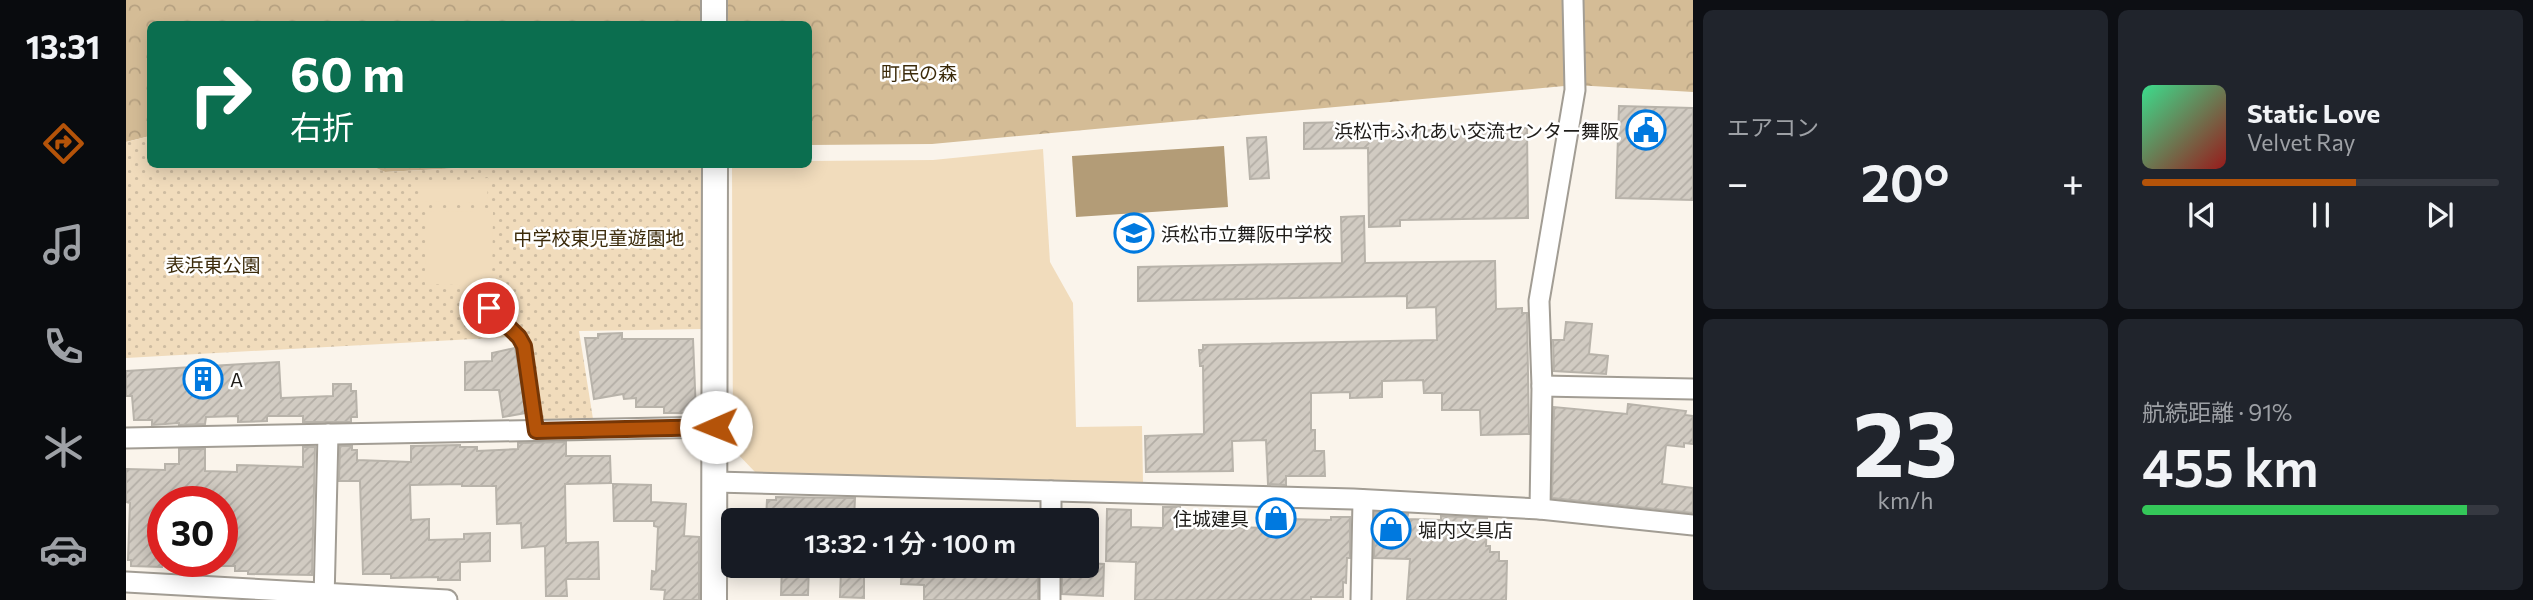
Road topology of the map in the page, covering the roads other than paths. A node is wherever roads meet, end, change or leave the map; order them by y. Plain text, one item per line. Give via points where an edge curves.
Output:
1 (714, 0) edge
2 (1573, 0) edge
3 (714, 21) edge
4 (715, 168) edge
5 (489, 308) dead end
6 (1542, 386) junction
7 (1693, 389) edge
8 (716, 427) junction
9 (536, 431) junction
10 (328, 434) junction
11 (126, 438) edge
12 (715, 482) junction
13 (1051, 491) junction
14 (1363, 500) junction
15 (1051, 508) edge
16 (1540, 509) junction
17 (1693, 525) edge
18 (1050, 578) edge
19 (126, 582) edge
20 (324, 597) edge
21 (447, 600) edge
22 (715, 600) edge
23 (1050, 600) edge
24 (1361, 600) edge

1 - 3 street
2 - 6 street via 1575,89 1539,301
4 - 8 street
5 - 9 lane via 524,346
6 - 7 street
6 - 16 street
8 - 9 street
8 - 12 street
9 - 10 street
10 - 11 street
10 - 20 street
12 - 13 street
12 - 22 street
13 - 14 street
13 - 15 street
14 - 16 street
14 - 24 street
16 - 17 street
18 - 23 street
19 - 20 street
20 - 21 street

